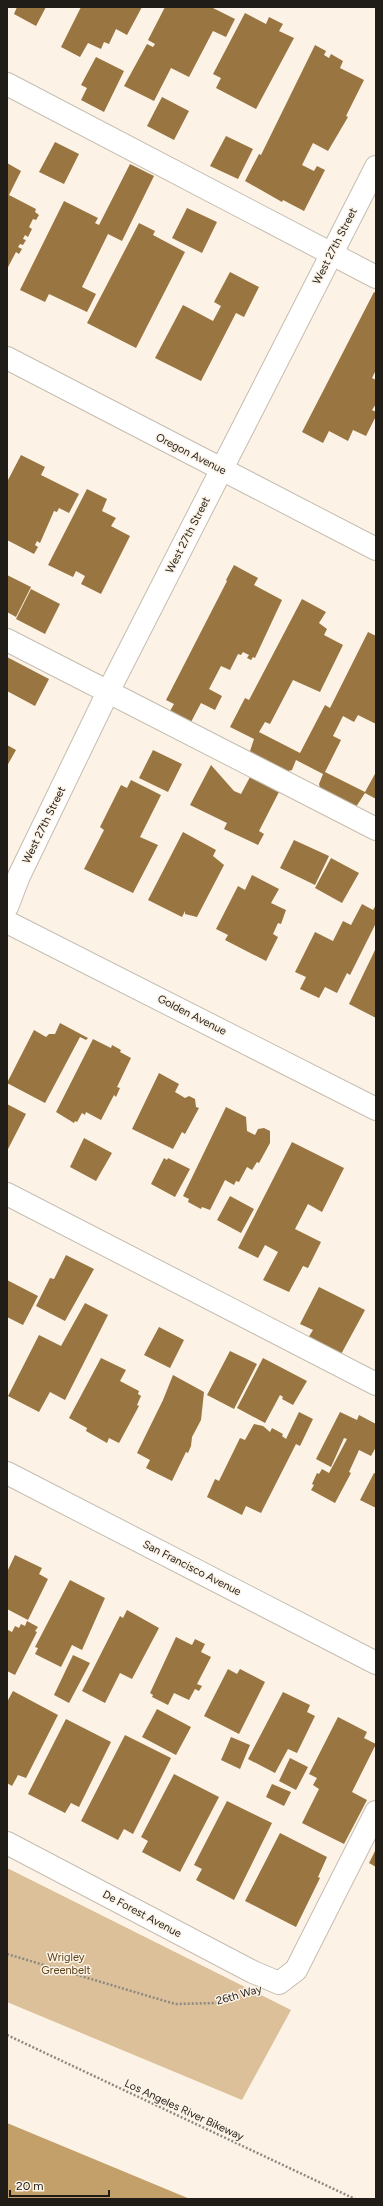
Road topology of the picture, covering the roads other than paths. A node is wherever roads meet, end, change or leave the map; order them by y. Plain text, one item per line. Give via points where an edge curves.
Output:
1 (7, 84) edge
2 (376, 167) edge
3 (330, 254) junction
4 (376, 277) edge
5 (7, 358) edge
6 (221, 470) junction
7 (376, 549) edge
8 (7, 640) edge
9 (108, 692) junction
10 (376, 829) edge
11 (7, 907) edge
12 (7, 922) edge
13 (376, 1109) edge
14 (7, 1194) edge
15 (376, 1384) edge
16 (7, 1473) edge
17 (376, 1663) edge
18 (376, 1812) edge
19 (7, 1843) edge

1 - 3 street
2 - 3 street, West 27th Street
3 - 4 street
3 - 6 street, West 27th Street
5 - 6 street, Oregon Avenue
6 - 7 street, Oregon Avenue
6 - 9 street, West 27th Street
8 - 9 street
9 - 10 street
9 - 11 street, West 27th Street
12 - 13 street, Golden Avenue
14 - 15 street
16 - 17 street, San Francisco Avenue
18 - 19 street, De Forest Avenue via 296,1970 279,1983

